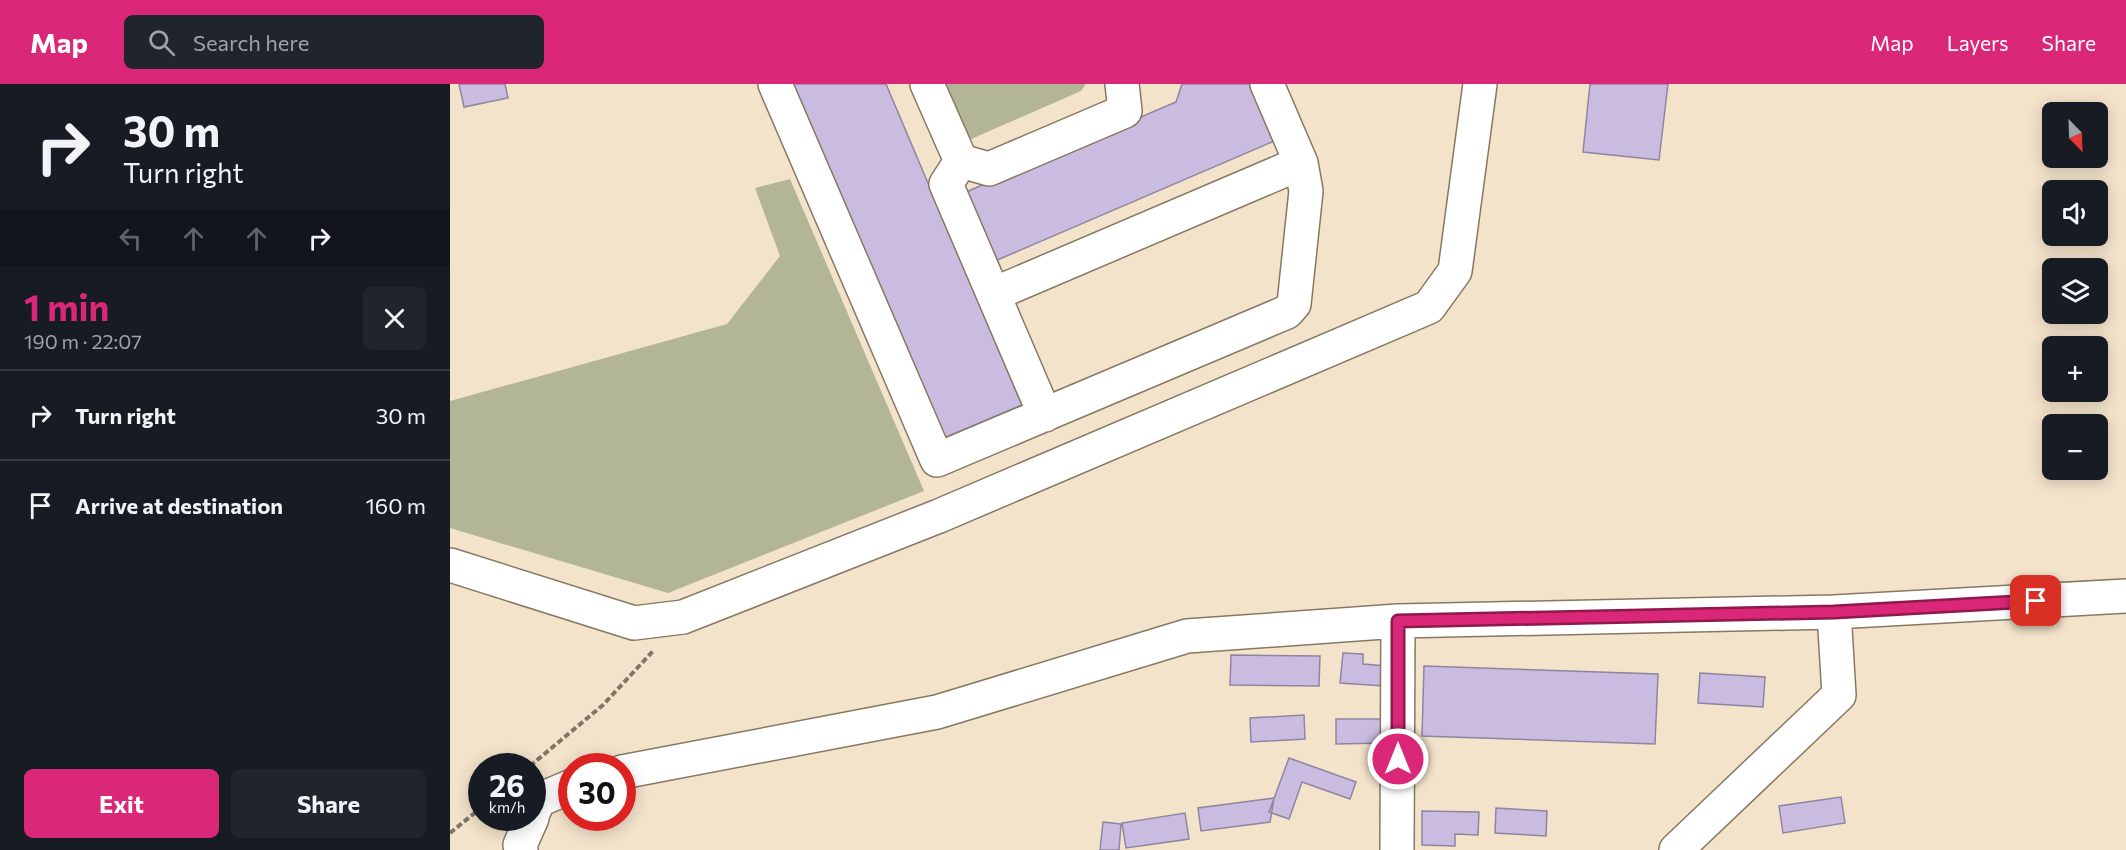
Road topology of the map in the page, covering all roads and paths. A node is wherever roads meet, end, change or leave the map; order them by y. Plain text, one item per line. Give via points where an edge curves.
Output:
1 (775, 84) edge
2 (927, 84) edge
3 (1122, 84) edge
4 (1267, 84) edge
5 (1480, 84) edge
6 (961, 160) junction
7 (1301, 163) junction
8 (994, 294) junction
9 (1045, 415) junction
10 (450, 565) edge
11 (2126, 596) edge
12 (1834, 612) junction
13 (683, 617) junction
14 (1398, 621) junction
15 (546, 753) edge
16 (636, 769) edge
17 (468, 818) edge
18 (526, 831) edge
19 (450, 833) edge
20 (521, 850) edge
21 (1397, 850) edge
22 (1676, 850) edge

1 - 9 street via 937,460
2 - 6 street
3 - 6 street via 1125,111 989,169
4 - 7 street
5 - 13 street via 1455,271 1429,307 939,516
6 - 8 street via 946,184
7 - 8 street
7 - 9 street via 1306,191 1294,304 1287,312
8 - 9 street
10 - 13 street via 634,623
11 - 12 street
12 - 14 street
12 - 22 street via 1839,695
13 - 15 path via 603,705
14 - 16 street via 1187,636 937,712
14 - 21 street
17 - 19 path
18 - 20 street

